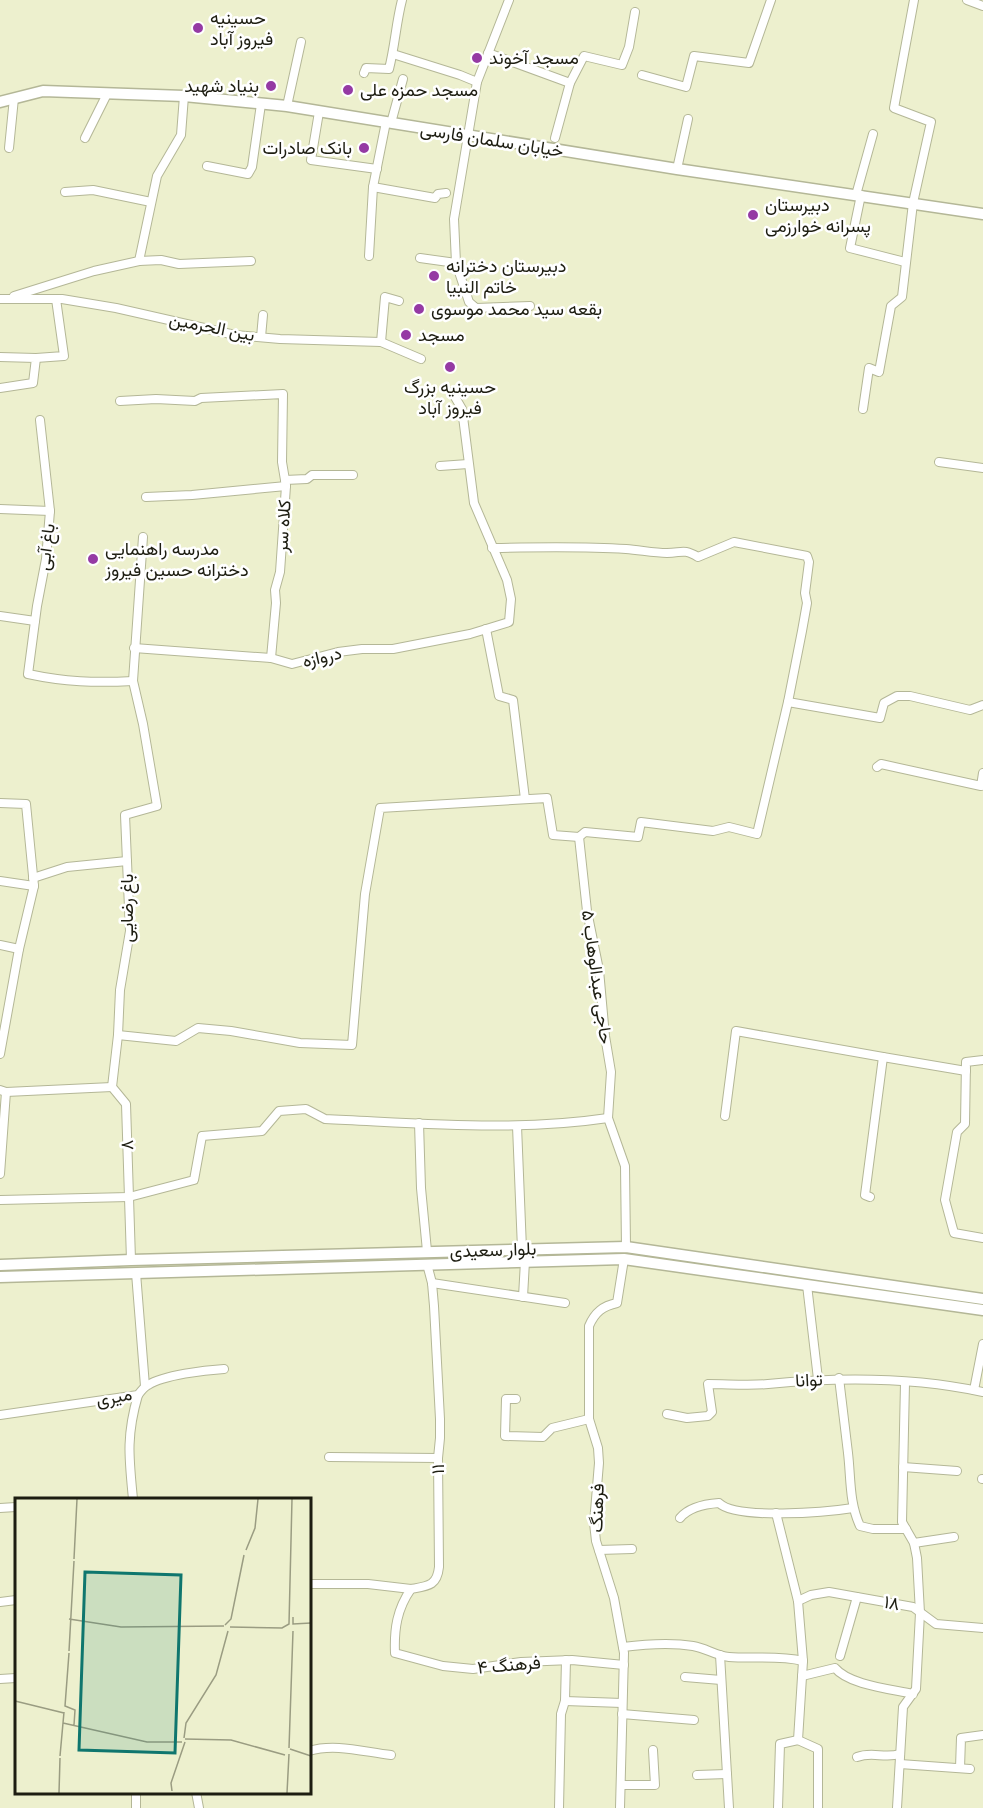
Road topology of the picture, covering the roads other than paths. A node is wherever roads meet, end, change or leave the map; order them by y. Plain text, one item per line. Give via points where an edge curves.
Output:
1 (402, 0) edge
2 (509, 0) edge
3 (771, 0) edge
4 (914, 0) edge
5 (968, 0) edge
6 (983, 6) edge
7 (635, 12) dead end
8 (301, 42) dead end
9 (488, 53) junction
10 (393, 54) junction
11 (364, 73) dead end
12 (642, 75) dead end
13 (403, 79) dead end
14 (477, 82) junction
15 (570, 83) junction
16 (107, 94) junction
17 (184, 96) junction
18 (14, 98) junction
19 (0, 102) edge
20 (261, 104) junction
21 (287, 106) junction
22 (319, 112) junction
23 (688, 119) dead end
24 (388, 122) junction
25 (873, 134) dead end
26 (467, 135) junction
27 (85, 138) dead end
28 (555, 138) dead end
29 (9, 148) dead end
30 (207, 166) dead end
31 (376, 169) junction
32 (677, 169) junction
33 (373, 187) junction
34 (65, 192) dead end
35 (446, 193) dead end
36 (859, 195) junction
37 (151, 202) junction
38 (913, 203) junction
39 (983, 214) edge
40 (369, 256) dead end
41 (420, 258) dead end
42 (139, 261) junction
43 (251, 261) dead end
44 (905, 262) junction
45 (456, 263) junction
46 (56, 298) junction
47 (3, 299) edge
48 (399, 301) dead end
49 (530, 306) dead end
50 (263, 315) dead end
51 (261, 337) junction
52 (381, 342) junction
53 (0, 357) edge
54 (36, 358) junction
55 (422, 359) dead end
56 (0, 388) edge
57 (452, 392) dead end
58 (120, 401) dead end
59 (863, 409) dead end
60 (40, 420) dead end
61 (939, 462) dead end
62 (468, 464) junction
63 (440, 466) dead end
64 (983, 468) edge
65 (353, 475) dead end
66 (286, 483) junction
67 (146, 496) dead end
68 (0, 509) edge
69 (50, 511) junction
70 (143, 537) dead end
71 (492, 548) junction
72 (0, 616) edge
73 (35, 621) junction
74 (486, 629) junction
75 (134, 648) junction
76 (271, 658) junction
77 (133, 681) junction
78 (789, 702) junction
79 (983, 705) edge
80 (877, 767) dead end
81 (983, 773) edge
82 (525, 799) junction
83 (0, 803) edge
84 (579, 837) junction
85 (127, 861) junction
86 (0, 881) edge
87 (34, 882) junction
88 (0, 945) edge
89 (19, 950) junction
90 (118, 1035) junction
91 (0, 1054) edge
92 (883, 1057) junction
93 (983, 1060) edge
94 (966, 1071) junction
95 (112, 1087) junction
96 (3, 1091) edge
97 (725, 1116) dead end
98 (608, 1118) junction
99 (419, 1123) junction
100 (517, 1126) junction
101 (0, 1174) edge
102 (129, 1197) junction
103 (870, 1197) dead end
104 (0, 1200) edge
105 (983, 1238) edge
106 (626, 1247) junction
107 (522, 1249) junction
108 (473, 1250) junction
109 (427, 1251) junction
110 (624, 1259) junction
111 (131, 1260) junction
112 (525, 1261) junction
113 (473, 1262) junction
114 (46, 1263) junction
115 (427, 1264) junction
116 (0, 1265) edge
117 (136, 1273) junction
118 (47, 1276) junction
119 (0, 1277) edge
120 (840, 1278) junction
121 (432, 1283) junction
122 (807, 1286) junction
123 (838, 1290) junction
124 (524, 1297) junction
125 (983, 1299) edge
126 (565, 1303) dead end
127 (983, 1310) edge
128 (983, 1344) edge
129 (224, 1369) dead end
130 (839, 1378) junction
131 (818, 1379) junction
132 (905, 1383) junction
133 (146, 1386) junction
134 (979, 1391) edge
135 (138, 1395) junction
136 (516, 1399) dead end
137 (667, 1414) dead end
138 (0, 1415) edge
139 (588, 1419) junction
140 (329, 1457) dead end
141 (438, 1458) junction
142 (903, 1467) junction
143 (957, 1471) dead end
144 (133, 1498) edge
145 (15, 1507) edge
146 (0, 1508) edge
147 (853, 1508) junction
148 (776, 1513) junction
149 (680, 1518) dead end
150 (906, 1529) junction
151 (954, 1537) dead end
152 (914, 1543) junction
153 (632, 1549) dead end
154 (599, 1550) junction
155 (310, 1584) edge
156 (411, 1589) junction
157 (857, 1597) junction
158 (15, 1600) edge
159 (798, 1601) junction
160 (0, 1602) edge
161 (920, 1613) junction
162 (983, 1628) edge
163 (623, 1647) junction
164 (720, 1655) junction
165 (840, 1656) dead end
166 (566, 1660) junction
167 (803, 1661) junction
168 (624, 1665) junction
169 (802, 1676) junction
170 (685, 1677) dead end
171 (15, 1678) edge
172 (0, 1679) edge
173 (721, 1680) junction
174 (913, 1694) junction
175 (565, 1701) junction
176 (622, 1703) junction
177 (622, 1714) junction
178 (694, 1720) dead end
179 (983, 1735) edge
180 (798, 1740) junction
181 (653, 1750) dead end
182 (310, 1751) edge
183 (900, 1754) junction
184 (391, 1755) dead end
185 (857, 1757) dead end
186 (900, 1764) junction
187 (960, 1768) junction
188 (970, 1769) dead end
189 (727, 1774) junction
190 (697, 1775) dead end
191 (621, 1785) junction
192 (136, 1793) edge
193 (196, 1793) edge
194 (136, 1808) edge
195 (199, 1808) edge
196 (560, 1808) edge
197 (620, 1808) edge
198 (729, 1808) edge
199 (778, 1808) edge
200 (818, 1808) edge
201 (897, 1808) edge

1 - 10 street
2 - 9 street
3 - 12 street via 749,63 694,56 686,87
4 - 38 street via 894,108 931,122
5 - 6 street
7 - 15 street via 622,65 584,56
8 - 21 street
9 - 14 street
9 - 15 street
10 - 11 street via 389,69 366,68
10 - 14 street
13 - 24 street
14 - 26 street
15 - 28 street
16 - 17 main road, خیابان سلمان فارسی
16 - 18 main road, خیابان سلمان فارسی via 43,91
16 - 27 street
17 - 20 main road, خیابان سلمان فارسی
17 - 37 street via 181,135 157,176
18 - 19 main road, خیابان سلمان فارسی
18 - 29 street
20 - 21 main road, خیابان سلمان فارسی
20 - 30 street via 248,174
21 - 22 main road, خیابان سلمان فارسی
22 - 24 main road, خیابان سلمان فارسی
22 - 31 street via 311,160
23 - 32 street
24 - 26 main road, خیابان سلمان فارسی
24 - 31 street
25 - 36 street
26 - 32 main road, خیابان سلمان فارسی
26 - 45 street via 454,219
31 - 33 street
32 - 36 main road, خیابان سلمان فارسی
33 - 35 street via 435,198
33 - 40 street
34 - 37 street via 93,190
36 - 38 main road, خیابان سلمان فارسی
36 - 44 street via 850,248
37 - 42 street
38 - 39 main road, خیابان سلمان فارسی
38 - 44 street
41 - 45 street
42 - 43 street
42 - 47 street
44 - 59 street via 902,297 891,306 879,372 869,368
45 - 49 street via 469,302 476,308
46 - 47 street, بین الحرمین
46 - 51 street, بین الحرمین
46 - 54 street via 64,356
48 - 52 street via 385,297
50 - 51 street
51 - 52 street, بین الحرمین
52 - 55 street, بین الحرمین
53 - 54 street
54 - 56 street via 33,383
57 - 62 street via 462,409
58 - 66 street, کلاه سر via 195,401 282,394 282,462
60 - 69 street, باغ آبی
61 - 64 street
62 - 63 street
62 - 71 street via 474,503
65 - 66 street via 312,475
66 - 67 street via 192,495
66 - 76 street, کلاه سر
68 - 69 street
69 - 73 street, باغ آبی
70 - 75 street
71 - 74 street, دروازه via 511,598 509,622
71 - 78 street via 556,546 669,554 689,551 698,557 734,542 807,556 807,603
72 - 73 street
73 - 77 street, باغ آبی via 28,674 95,684
74 - 76 street, دروازه via 425,644 338,652 291,664
74 - 82 street via 499,696 513,700
75 - 76 street, دروازه
75 - 77 street
77 - 85 street, باغ رضایی via 157,806 125,815
78 - 79 street via 880,718 884,703 897,696 970,710
78 - 84 street via 757,834 729,828 713,831 641,822 638,837 585,831
80 - 81 street via 881,764 981,786
82 - 84 street via 546,798 553,835
82 - 90 street via 380,808 365,894 352,1045 300,1044 198,1028 176,1041
83 - 87 street via 26,804
84 - 98 street, حاجی عبدالوهاب ۵ via 611,1072
85 - 87 street via 68,867
85 - 90 street, باغ رضایی via 130,931 120,990
86 - 87 street
87 - 89 street
88 - 89 street
89 - 91 street
90 - 95 street
92 - 94 street
92 - 97 street via 736,1031
92 - 103 street via 865,1195
93 - 94 street via 966,1062
94 - 105 street via 965,1124 957,1132 945,1200 954,1233
95 - 96 street
95 - 102 street, ۸ via 126,1104
96 - 101 street
98 - 100 street
98 - 106 street via 625,1166
99 - 100 street
99 - 102 street via 325,1119 306,1109 279,1111 262,1131 202,1136 194,1180
99 - 109 street
100 - 107 street
102 - 104 street
102 - 111 street, ۸
106 - 107 main road, بلوار سعیدی
106 - 120 main road, بلوار سعیدی
107 - 108 main road, بلوار سعیدی
108 - 109 main road, بلوار سعیدی
108 - 113 main road
109 - 111 main road, بلوار سعیدی
110 - 112 main road, بلوار سعیدی
110 - 122 main road, بلوار سعیدی
110 - 139 street, فرهنگ via 618,1303 600,1309 589,1326
111 - 114 main road, بلوار سعیدی
112 - 113 main road, بلوار سعیدی
112 - 124 street
113 - 115 main road, بلوار سعیدی
114 - 116 main road, بلوار سعیدی
114 - 118 main road
115 - 117 main road, بلوار سعیدی
115 - 121 street, ۱۱
117 - 118 main road, بلوار سعیدی
117 - 133 street
118 - 119 main road, بلوار سعیدی
120 - 123 main road
120 - 125 main road, بلوار سعیدی
121 - 124 street
121 - 141 street, ۱۱ via 440,1419
122 - 123 main road, بلوار سعیدی
122 - 131 street
123 - 127 main road, بلوار سعیدی
124 - 126 street
128 - 134 street
129 - 133 street, میری
130 - 131 street, توانا
130 - 132 street, توانا
130 - 147 street
131 - 137 street, توانا via 708,1384 712,1412 708,1416 687,1418
132 - 134 street, توانا
132 - 142 street
133 - 135 street, میری
135 - 138 street, میری
135 - 144 street via 128,1445
136 - 139 street via 506,1399 505,1436 543,1437 552,1428
139 - 154 street, فرهنگ via 598,1448 594,1523
140 - 141 street
141 - 156 street, ۱۱ via 438,1578 434,1583
142 - 143 street
142 - 150 street via 902,1522
145 - 146 street
147 - 148 street
147 - 150 street via 860,1526
148 - 149 street via 725,1509 719,1503 685,1512
148 - 159 street
150 - 152 street
151 - 152 street
152 - 161 street
153 - 154 street
154 - 163 street, فرهنگ via 614,1598
155 - 156 street
156 - 166 street, فرهنگ ۴ via 395,1625 395,1653 443,1666 473,1669
157 - 159 street, ۱۸ via 829,1592
157 - 161 street, ۱۸ via 914,1607
157 - 165 street
158 - 160 street
159 - 167 street
161 - 162 street, ۱۸ via 936,1624
161 - 174 street
163 - 164 street via 668,1644
163 - 168 street, فرهنگ
164 - 167 street
164 - 173 street
166 - 168 street, فرهنگ ۴
166 - 175 street
167 - 169 street
168 - 176 street, فرهنگ
169 - 174 street via 835,1668 851,1679
169 - 180 street
170 - 173 street
171 - 172 street
173 - 189 street
174 - 183 street via 903,1707
175 - 176 street
175 - 196 street via 561,1714
176 - 177 street, فرهنگ
177 - 178 street
177 - 191 street, فرهنگ
179 - 187 street via 961,1738
180 - 199 street via 780,1744
180 - 200 street via 818,1749
181 - 191 street via 655,1785
182 - 184 street via 345,1748
183 - 185 street via 868,1753
183 - 186 street
186 - 187 street
186 - 201 street
187 - 188 street
189 - 190 street
189 - 198 street
191 - 197 street, فرهنگ
192 - 194 street
193 - 195 street

